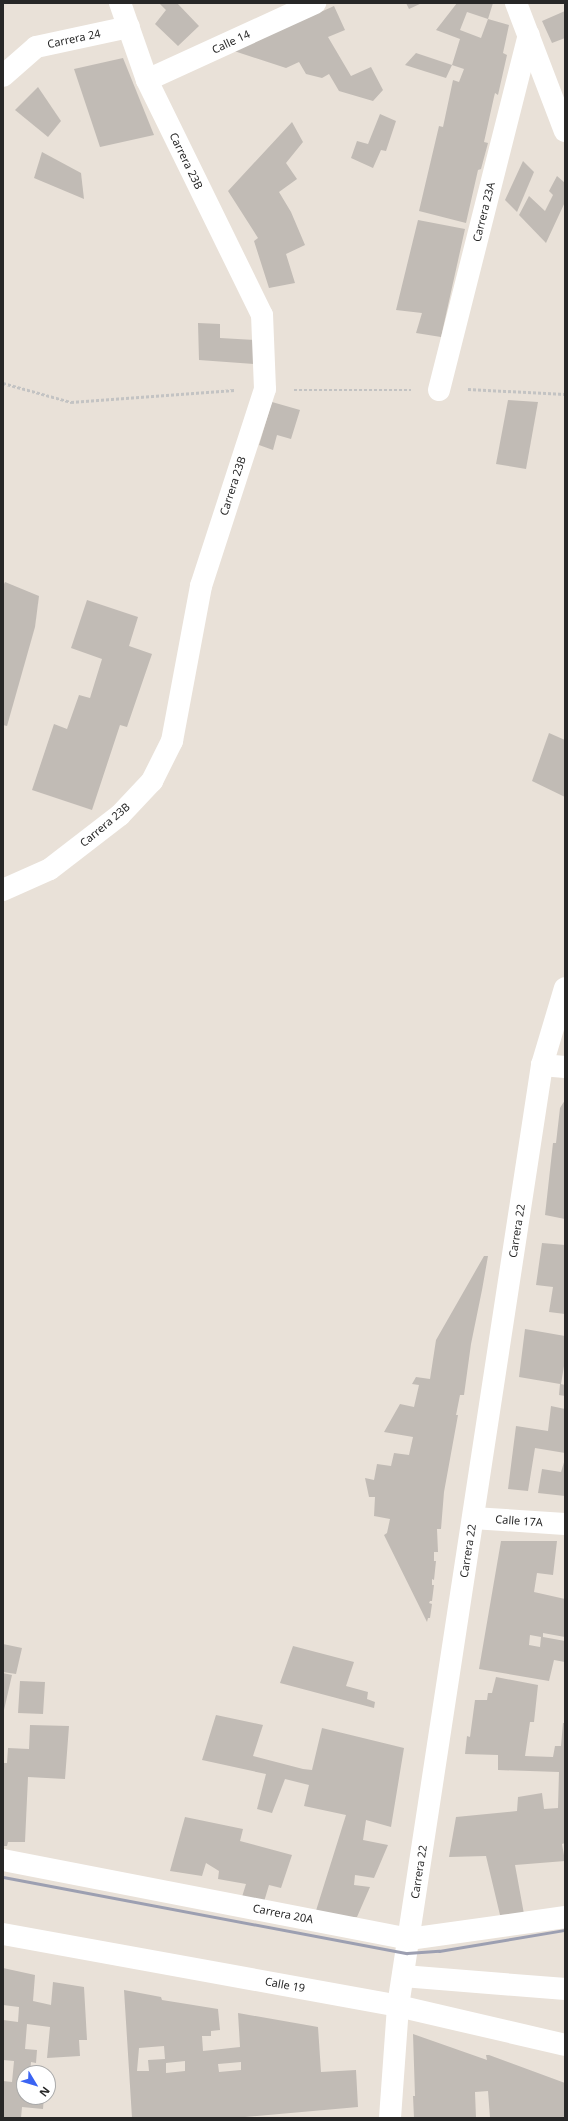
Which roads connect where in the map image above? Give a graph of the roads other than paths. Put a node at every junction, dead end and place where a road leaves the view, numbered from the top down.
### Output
1 (120, 3) edge
2 (315, 3) edge
3 (516, 3) edge
4 (129, 27) junction
5 (529, 35) junction
6 (3, 76) edge
7 (147, 80) junction
8 (565, 131) edge
9 (439, 390) dead end
10 (3, 890) edge
11 (565, 988) edge
12 (542, 1065) junction
13 (565, 1067) edge
14 (473, 1518) junction
15 (565, 1524) edge
16 (3, 1860) edge
17 (565, 1916) edge
18 (3, 1934) edge
19 (409, 1939) junction
20 (404, 1976) junction
21 (565, 1989) edge
22 (398, 2006) junction
23 (565, 2044) edge
24 (390, 2118) edge

1 - 4 street
2 - 7 street, Calle 14
3 - 5 street
4 - 6 street, Carrera 24
4 - 7 street, Carrera 23B
5 - 8 street
5 - 9 street, Carrera 23A
7 - 10 street, Carrera 23B
11 - 12 street, Carrera 22
12 - 13 street
12 - 14 street, Carrera 22
14 - 15 street, Calle 17A
14 - 19 street, Carrera 22
16 - 19 street, Carrera 20A
17 - 19 street, Carrera 20A
18 - 22 street, Calle 19
19 - 20 street, Carrera 22
20 - 21 street
20 - 22 street, Carrera 22
22 - 23 street, Calle 19
22 - 24 street, Carrera 22

